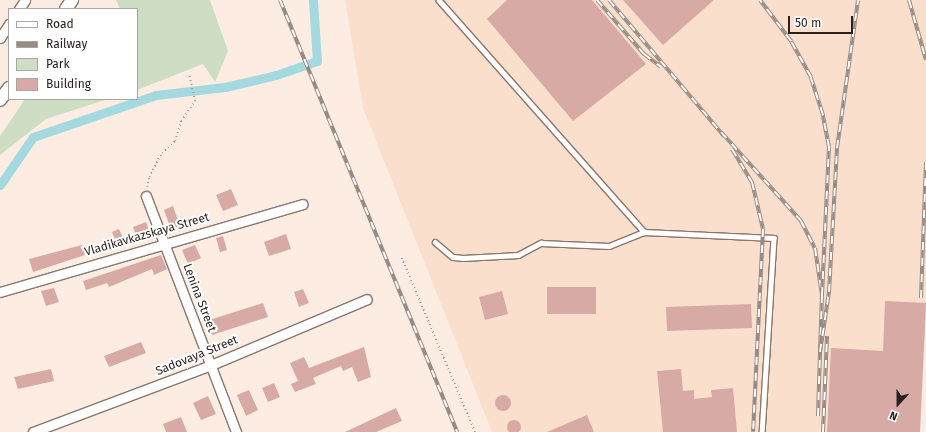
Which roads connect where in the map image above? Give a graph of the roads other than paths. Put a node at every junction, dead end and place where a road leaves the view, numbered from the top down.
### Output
1 (439, 0) edge
2 (8, 26) edge
3 (0, 38) edge
4 (8, 89) edge
5 (0, 100) edge
6 (146, 196) road end
7 (302, 204) dead end
8 (644, 232) junction
9 (165, 242) junction
10 (435, 242) dead end
11 (0, 292) edge
12 (367, 299) dead end
13 (211, 365) junction
14 (33, 432) edge
15 (236, 432) edge
16 (762, 432) edge

1 - 8 lane
2 - 3 street
4 - 5 main road
6 - 9 street, Lenina Street
7 - 9 street, Vladikavkazskaya Street
8 - 10 lane
8 - 16 lane
9 - 11 street, Vladikavkazskaya Street
9 - 13 street, Lenina Street
12 - 13 street, Sadovaya Street
13 - 14 street, Sadovaya Street
13 - 15 street, Lenina Street

